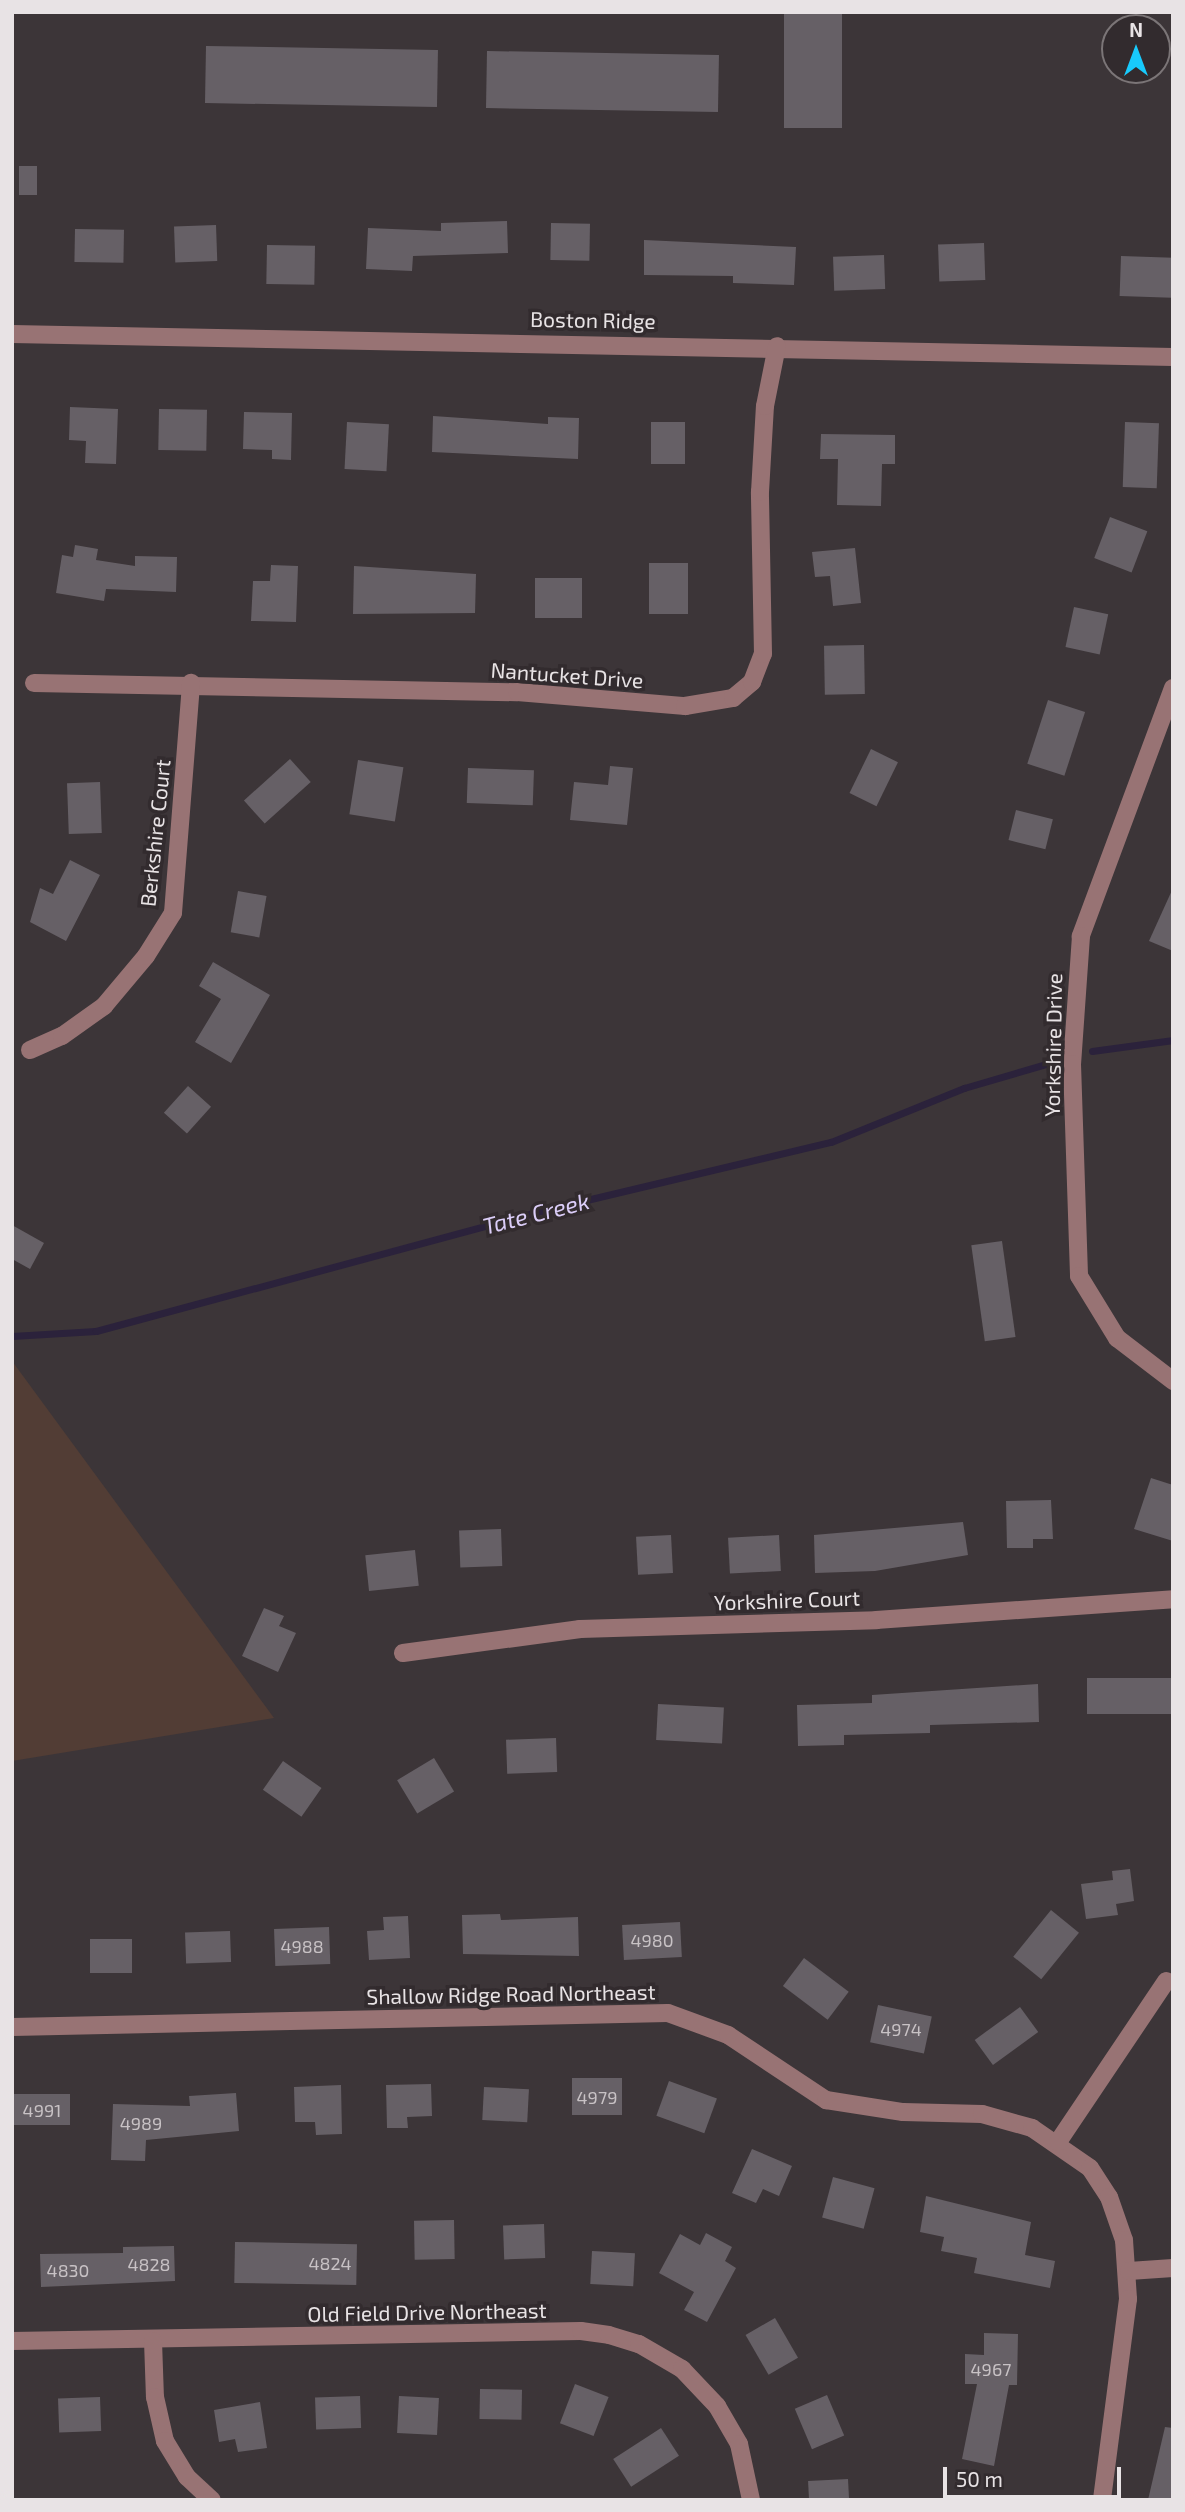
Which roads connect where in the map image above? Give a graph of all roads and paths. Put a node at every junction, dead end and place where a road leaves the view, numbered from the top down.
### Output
1 (12, 334) edge
2 (777, 346) junction
3 (1173, 357) edge
4 (34, 682) dead end
5 (191, 683) junction
6 (1173, 688) edge
7 (30, 1050) dead end
8 (1173, 1381) edge
9 (1173, 1600) edge
10 (403, 1653) dead end
11 (1166, 1981) dead end
12 (12, 2027) edge
13 (1058, 2142) junction
14 (1173, 2268) edge
15 (1129, 2271) junction
16 (12, 2341) edge
17 (153, 2341) junction
18 (212, 2500) edge
19 (751, 2500) edge
20 (1101, 2500) edge

1 - 2 street, Boston Ridge
2 - 3 street, Boston Ridge
2 - 5 street, Nantucket Drive
4 - 5 street, Nantucket Drive
5 - 7 street, Berkshire Court
6 - 8 street, Yorkshire Drive
9 - 10 street, Yorkshire Court
11 - 13 street
12 - 13 street, Shallow Ridge Road Northeast
13 - 15 street, Shallow Ridge Road Northeast
14 - 15 street
15 - 20 street, Shallow Ridge Road Northeast
16 - 17 street, Old Field Drive Northeast
17 - 18 street
17 - 19 street, Old Field Drive Northeast

